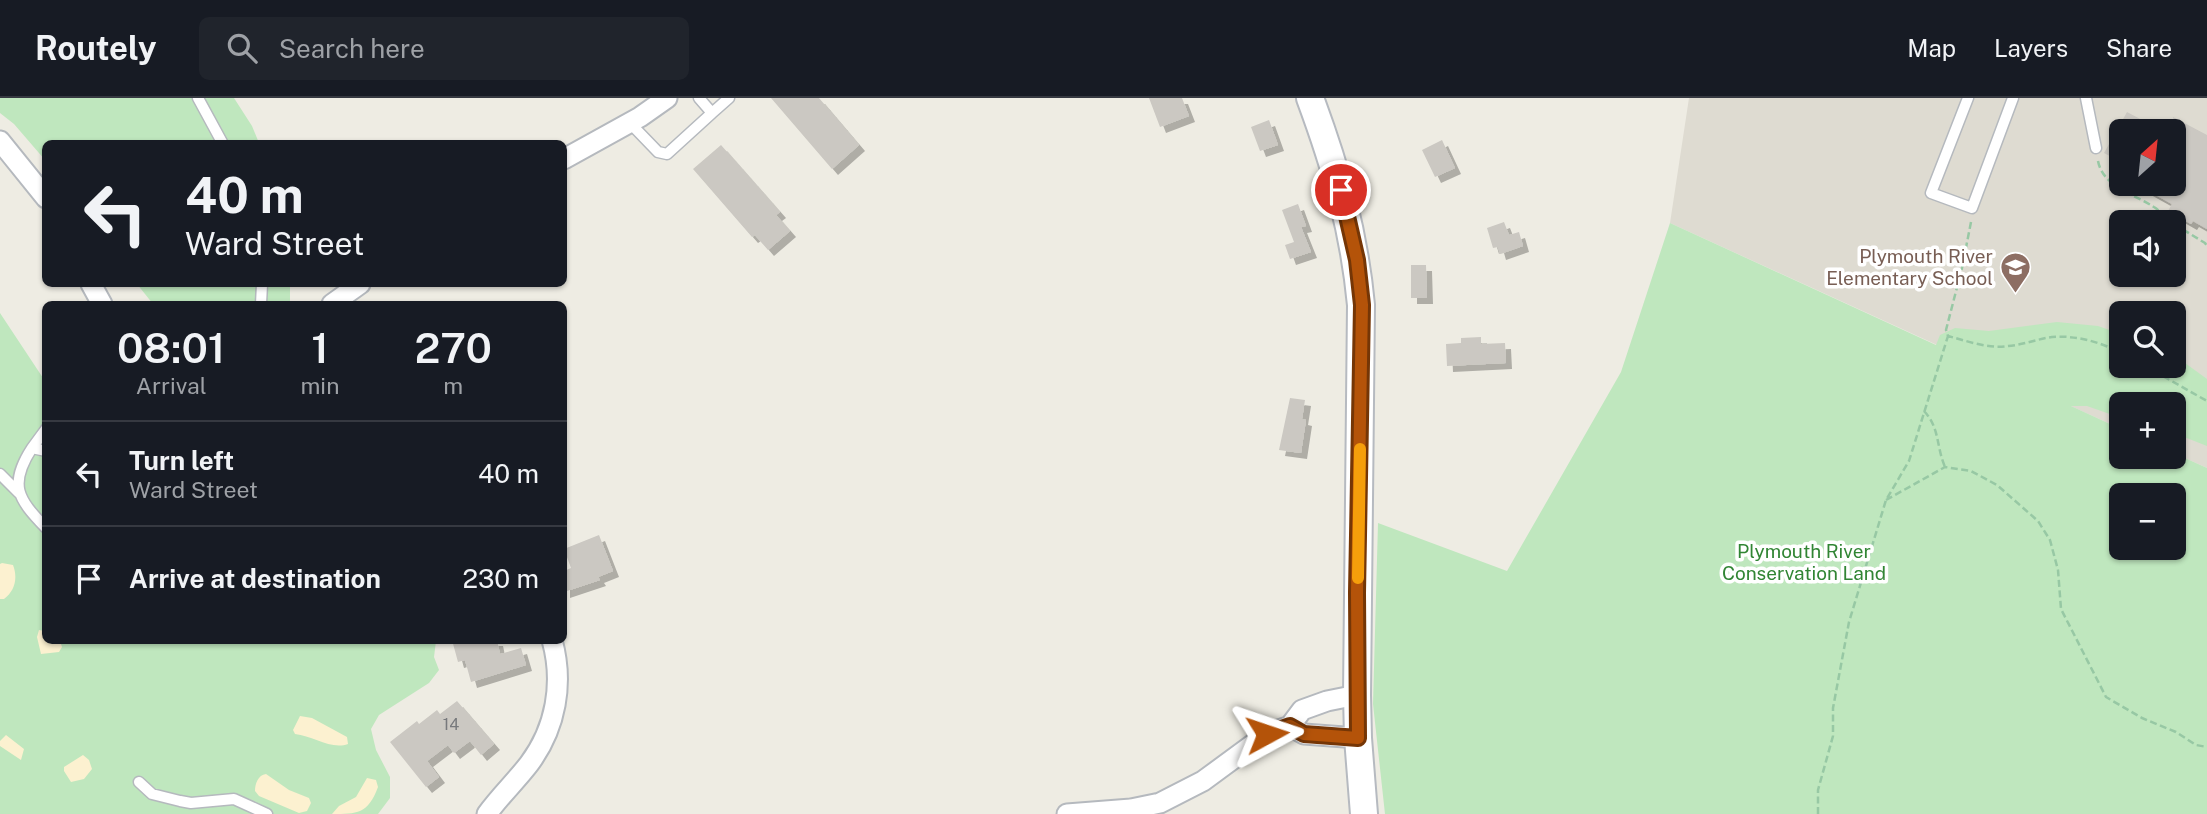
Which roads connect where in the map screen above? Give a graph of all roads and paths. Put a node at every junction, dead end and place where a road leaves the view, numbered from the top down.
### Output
1 (198, 98) edge
2 (667, 98) edge
3 (699, 98) edge
4 (729, 98) edge
5 (1310, 98) edge
6 (1968, 98) edge
7 (2013, 98) edge
8 (2086, 98) edge
9 (712, 113) junction
10 (630, 123) junction
11 (221, 140) edge
12 (0, 141) edge
13 (2096, 148) joint
14 (567, 157) edge
15 (42, 193) edge
16 (1972, 208) junction
17 (2159, 210) edge
18 (2186, 231) edge
19 (2207, 246) edge
20 (356, 287) edge
21 (336, 301) edge
22 (1948, 336) junction
23 (2109, 348) edge
24 (2166, 378) edge
25 (2207, 401) edge
26 (1924, 411) junction
27 (42, 434) edge
28 (32, 448) junction
29 (42, 450) edge
30 (1945, 467) junction
31 (20, 472) junction
32 (3, 474) edge
33 (18, 489) junction
34 (1886, 500) junction
35 (42, 524) edge
36 (553, 644) edge
37 (1357, 695) junction
38 (1290, 726) junction
39 (1358, 738) junction
40 (2207, 747) edge
41 (139, 782) dead end
42 (267, 814) edge
43 (487, 814) edge
44 (1068, 814) edge
45 (1364, 814) edge
46 (1818, 814) edge

1 - 11 lane
2 - 10 street
3 - 9 lane
4 - 9 lane
5 - 37 street
6 - 16 lane
7 - 16 lane
8 - 13 lane
9 - 10 lane
10 - 14 street
12 - 15 street
13 - 17 path
16 - 22 path
18 - 19 path
20 - 21 street
22 - 23 path
22 - 26 path
24 - 25 path
26 - 30 path
26 - 34 path
27 - 28 lane
28 - 29 lane
28 - 31 lane
30 - 34 path
30 - 40 path
31 - 32 lane
31 - 33 lane
32 - 33 lane
33 - 35 lane
34 - 46 path
36 - 43 street
37 - 38 street
37 - 39 street
38 - 39 street
38 - 44 street
39 - 45 street
41 - 42 lane

